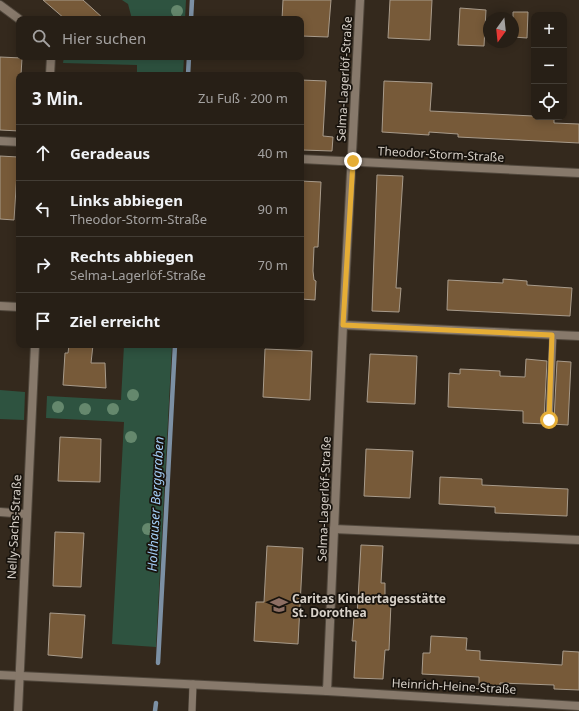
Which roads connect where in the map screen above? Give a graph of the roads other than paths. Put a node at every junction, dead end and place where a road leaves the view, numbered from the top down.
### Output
1 (360, 0) edge
2 (0, 5) edge
3 (16, 17) edge
4 (51, 60) edge
5 (50, 72) edge
6 (0, 141) edge
7 (16, 142) edge
8 (304, 159) edge
9 (353, 161) junction
10 (579, 173) edge
11 (0, 306) edge
12 (16, 307) edge
13 (343, 325) junction
14 (552, 335) junction
15 (579, 336) edge
16 (35, 348) edge
17 (549, 420) dead end
18 (0, 512) edge
19 (26, 514) junction
20 (334, 529) junction
21 (579, 540) edge
22 (0, 675) edge
23 (20, 676) junction
24 (193, 684) junction
25 (327, 691) junction
26 (579, 706) edge
27 (18, 711) edge
28 (192, 711) edge

1 - 9 street, Selma-Lagerlöf-Straße
2 - 3 street
4 - 5 street
6 - 7 street
8 - 9 street, Theodor-Storm-Straße
9 - 10 street, Theodor-Storm-Straße
9 - 13 street, Selma-Lagerlöf-Straße
11 - 12 street
13 - 14 street
13 - 20 street, Selma-Lagerlöf-Straße
14 - 15 street
14 - 17 lane
16 - 19 street, Nelly-Sachs-Straße
18 - 19 street
19 - 23 street, Nelly-Sachs-Straße
20 - 21 street
20 - 25 street, Selma-Lagerlöf-Straße
22 - 23 street
23 - 24 street
23 - 27 street, Nelly-Sachs-Straße
24 - 25 street
24 - 28 lane
25 - 26 street, Heinrich-Heine-Straße

